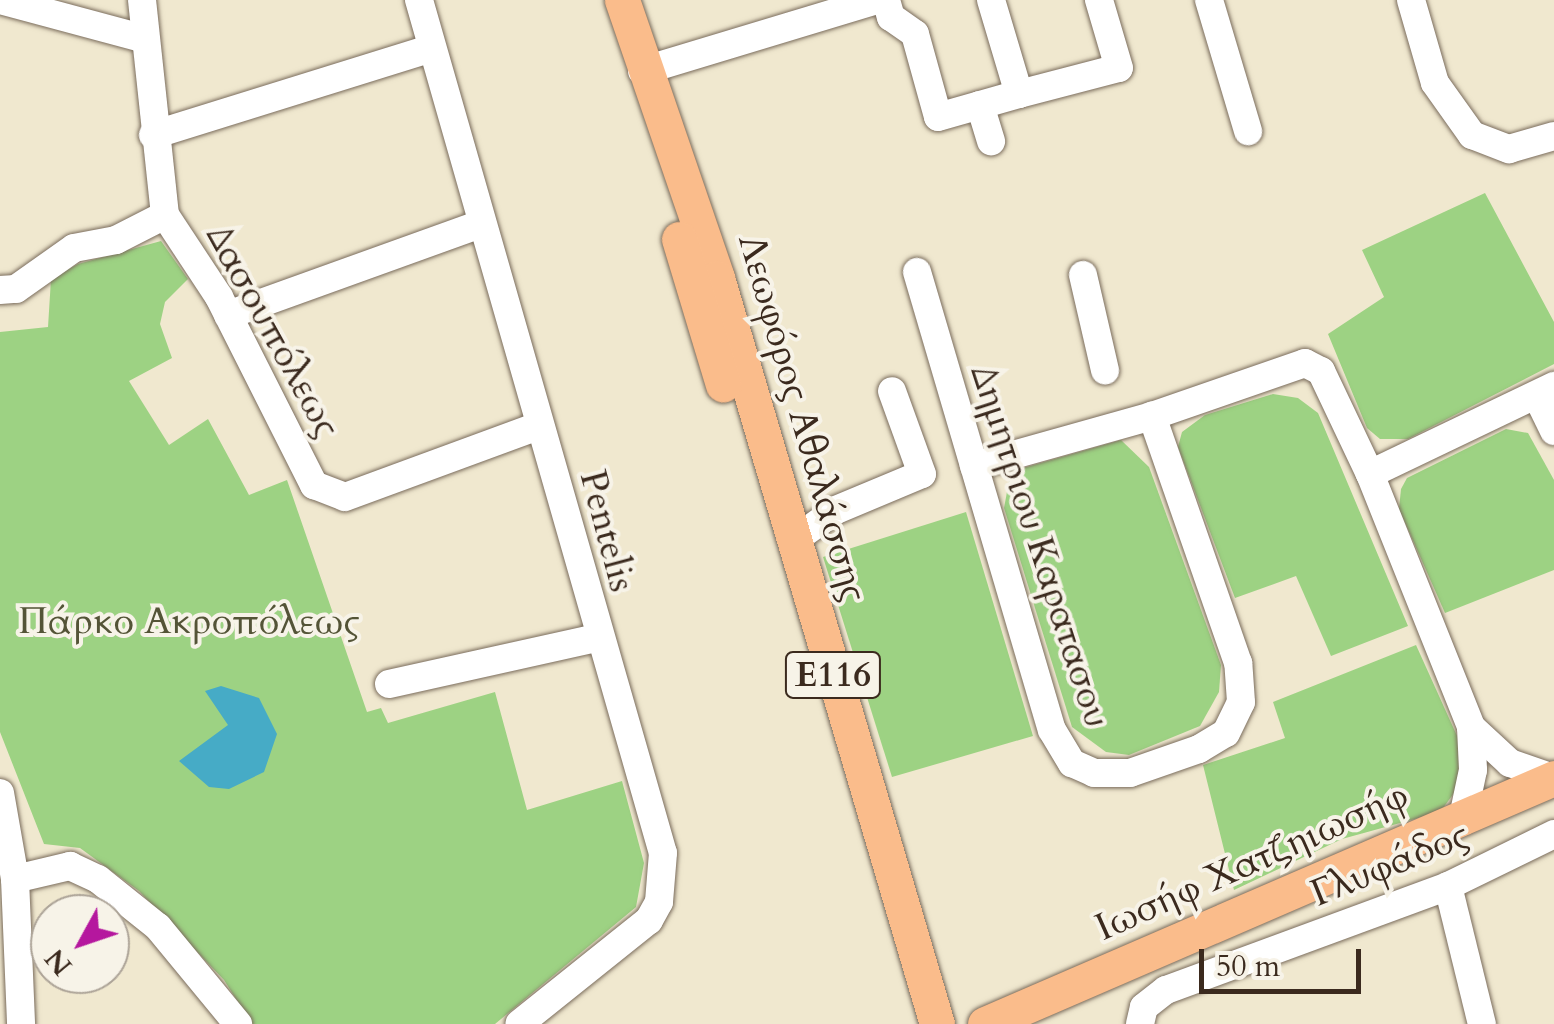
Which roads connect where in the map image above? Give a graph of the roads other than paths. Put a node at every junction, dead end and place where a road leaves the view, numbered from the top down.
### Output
1 (0, 0) edge
2 (142, 0) edge
3 (622, 0) edge
4 (878, 0) edge
5 (886, 0) edge
6 (991, 0) edge
7 (1098, 0) edge
8 (1209, 0) edge
9 (1411, 0) edge
10 (424, 1) edge
11 (844, 4) edge
12 (142, 38) junction
13 (432, 48) junction
14 (642, 70) junction
15 (1018, 94) junction
16 (980, 105) junction
17 (1248, 131) dead end
18 (154, 135) junction
19 (1554, 136) edge
20 (991, 141) dead end
21 (165, 215) junction
22 (481, 224) junction
23 (917, 272) dead end
24 (1084, 275) dead end
25 (8, 290) edge
26 (228, 315) junction
27 (1105, 370) dead end
28 (892, 391) dead end
29 (1545, 391) edge
30 (1152, 416) junction
31 (538, 426) junction
32 (1554, 431) edge
33 (974, 466) junction
34 (1370, 474) junction
35 (793, 540) junction
36 (597, 638) junction
37 (389, 684) dead end
38 (1471, 727) junction
39 (1554, 778) edge
40 (0, 793) edge
41 (1463, 816) junction
42 (1554, 834) edge
43 (15, 879) junction
44 (1448, 886) junction
45 (1142, 1016) edge
46 (22, 1024) edge
47 (238, 1024) edge
48 (519, 1024) edge
49 (912, 1024) edge
50 (937, 1024) edge
51 (984, 1024) edge
52 (1482, 1024) edge

1 - 12 street
2 - 12 street, Δασουπόλεως
3 - 14 main road, Λεωφόρος Αθαλάσσης / E116
4 - 11 street
5 - 16 street
6 - 15 street
7 - 15 street
8 - 17 street
9 - 19 street
10 - 13 street, Pentelis
11 - 14 street
12 - 18 street, Δασουπόλεως
13 - 18 street
13 - 22 street, Pentelis
14 - 35 main road, Λεωφόρος Αθαλάσσης / E116
14 - 49 main road, Λεωφόρος Αθαλάσσης / E116
15 - 16 street
16 - 20 street
18 - 21 street, Δασουπόλεως
21 - 25 street, Δασουπόλεως
21 - 26 street, Δασουπόλεως
22 - 26 street
22 - 31 street, Pentelis
23 - 33 street, Δημητριου Καρατασου
24 - 27 street
26 - 31 street, Δασουπόλεως
28 - 35 street
29 - 32 street
29 - 34 street
30 - 33 street
30 - 33 street, Δημητριου Καρατασου
30 - 34 street
31 - 36 street, Pentelis
34 - 38 street
35 - 50 main road, Λεωφόρος Αθαλάσσης / E116
36 - 37 street
36 - 48 street, Pentelis
38 - 39 street
38 - 41 street
39 - 41 main road, Ιωσήφ Χατζηιωσήφ
40 - 43 street
41 - 51 main road, Ιωσήφ Χατζηιωσήφ
42 - 44 street, Γλυφάδος
43 - 46 street
43 - 47 street
44 - 45 street, Γλυφάδος
44 - 52 street

